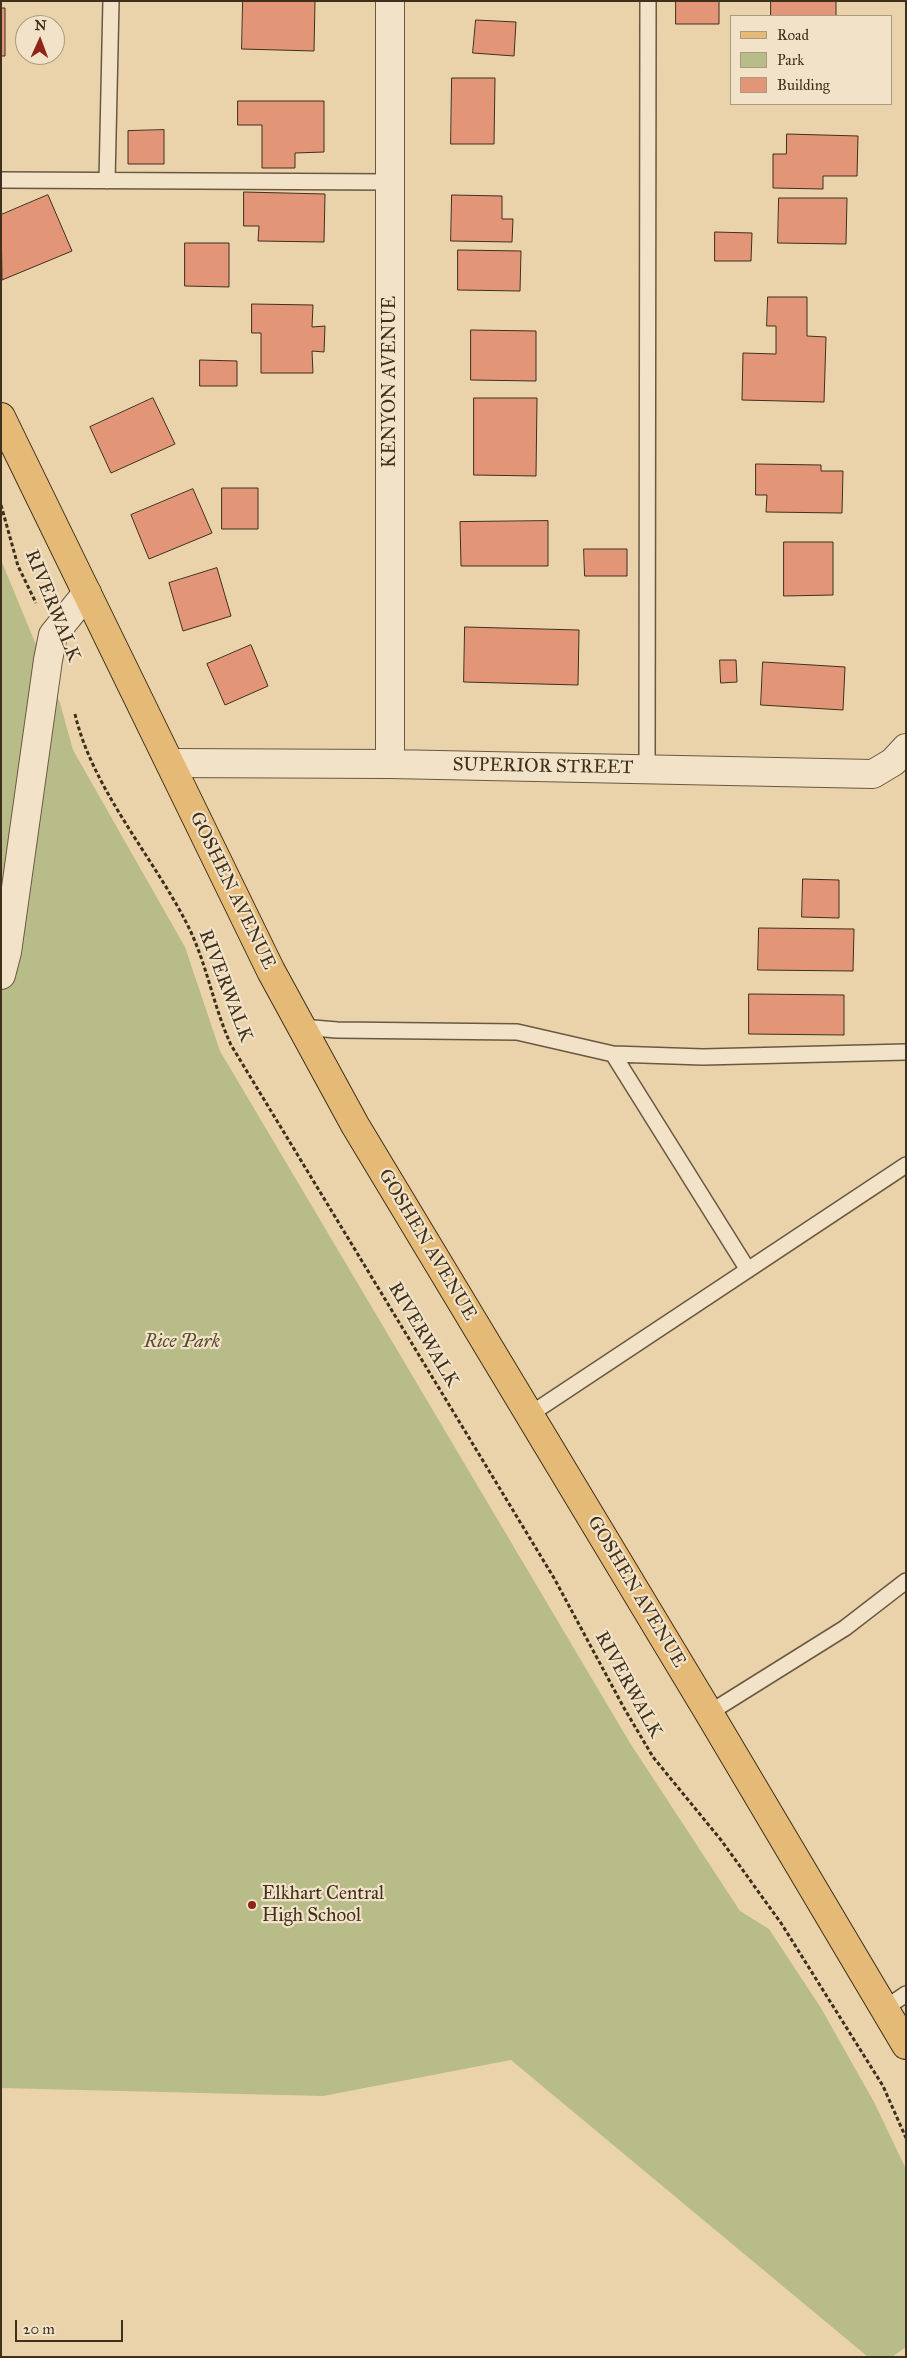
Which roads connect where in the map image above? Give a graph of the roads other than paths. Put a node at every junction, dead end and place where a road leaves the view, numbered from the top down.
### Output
1 (111, 1) edge
2 (390, 1) edge
3 (648, 1) edge
4 (1, 180) edge
5 (107, 181) junction
6 (390, 182) junction
7 (1, 417) edge
8 (87, 593) junction
9 (906, 748) edge
10 (170, 763) junction
11 (390, 764) junction
12 (647, 770) junction
13 (1, 975) edge
14 (301, 1027) junction
15 (906, 1052) edge
16 (613, 1054) junction
17 (906, 1165) edge
18 (748, 1270) junction
19 (529, 1415) junction
20 (906, 1581) edge
21 (709, 1712) junction
22 (895, 2002) edge
23 (906, 2045) edge

1 - 5 lane
2 - 6 street, KENYON AVENUE
3 - 12 lane
4 - 5 lane
5 - 6 lane
6 - 11 street, KENYON AVENUE
7 - 8 main road, GOSHEN AVENUE
8 - 10 main road, GOSHEN AVENUE
8 - 13 street
9 - 12 street, SUPERIOR STREET
10 - 11 street, SUPERIOR STREET
10 - 14 main road, GOSHEN AVENUE
11 - 12 street, SUPERIOR STREET
14 - 16 lane
14 - 19 main road, GOSHEN AVENUE
15 - 16 lane
16 - 18 lane
17 - 18 lane
18 - 19 lane
19 - 21 main road, GOSHEN AVENUE
20 - 21 lane
21 - 22 main road, GOSHEN AVENUE
22 - 23 main road, GOSHEN AVENUE

